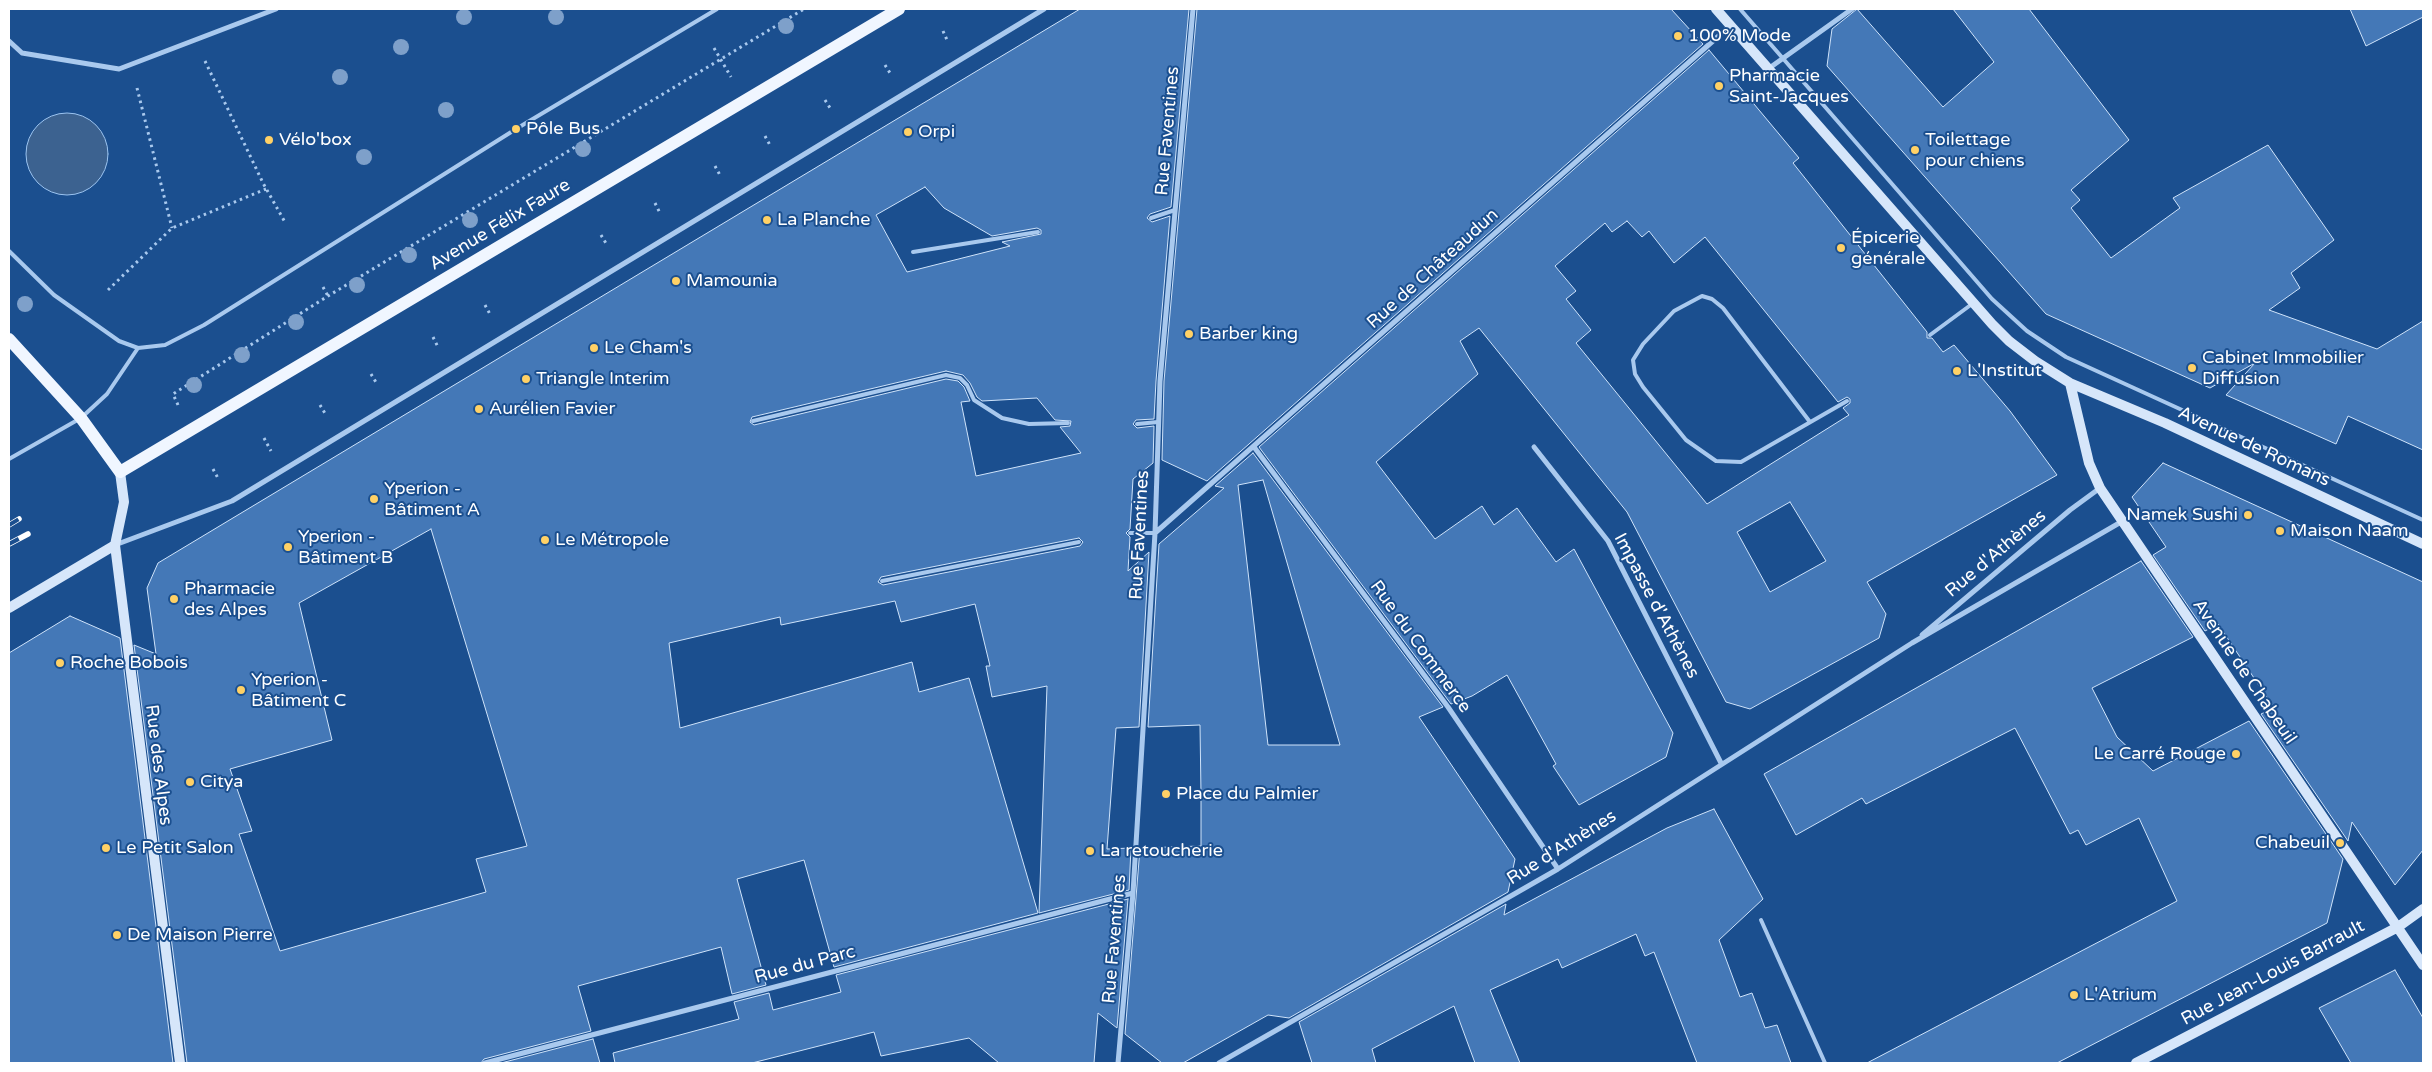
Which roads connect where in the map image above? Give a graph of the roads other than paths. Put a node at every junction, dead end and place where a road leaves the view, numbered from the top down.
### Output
1 (274, 9) edge
2 (717, 9) edge
3 (899, 9) edge
4 (1044, 9) edge
5 (1193, 9) edge
6 (1716, 9) edge
7 (1740, 9) edge
8 (1852, 9) edge
9 (1730, 26) junction
10 (9, 41) edge
11 (1784, 59) junction
12 (1768, 70) junction
13 (1175, 210) junction
14 (1151, 218) dead end
15 (1038, 232) dead end
16 (9, 252) edge
17 (912, 252) dead end
18 (1974, 303) junction
19 (1930, 336) dead end
20 (9, 338) edge
21 (138, 348) junction
22 (2070, 383) junction
23 (1847, 401) dead end
24 (81, 418) junction
25 (754, 421) dead end
26 (1158, 422) junction
27 (1810, 422) junction
28 (1068, 423) dead end
29 (1137, 424) dead end
30 (1254, 447) junction
31 (1534, 447) dead end
32 (9, 459) edge
33 (120, 472) junction
34 (2100, 488) junction
35 (2423, 520) edge
36 (2121, 522) junction
37 (1130, 533) dead end
38 (1155, 533) junction
39 (1079, 542) dead end
40 (2423, 544) edge
41 (115, 546) junction
42 (882, 581) dead end
43 (9, 608) edge
44 (1912, 643) junction
45 (1721, 763) junction
46 (1558, 869) junction
47 (1133, 893) junction
48 (2423, 909) edge
49 (1761, 920) dead end
50 (2398, 926) junction
51 (2423, 965) edge
52 (180, 1063) edge
53 (485, 1063) edge
54 (1118, 1063) edge
55 (1219, 1063) edge
56 (1825, 1063) edge
57 (2136, 1063) edge

1 - 10 street
2 - 21 lane
3 - 33 main road, Avenue Félix Faure
4 - 41 street
5 - 13 street, Rue Faventines
6 - 9 street, Avenue de Romans
7 - 11 lane
8 - 11 street
9 - 12 street, Avenue de Romans
9 - 30 street, Rue de Châteaudun
11 - 12 street
11 - 35 lane
12 - 18 street, Avenue de Romans
13 - 14 lane
13 - 26 street, Rue Faventines
15 - 17 lane
16 - 21 lane
18 - 19 lane
18 - 22 street, Avenue de Romans
20 - 24 main road
21 - 24 lane
22 - 34 street, Avenue de Chabeuil
22 - 40 street, Avenue de Romans
23 - 27 lane
24 - 32 lane
24 - 33 main road
25 - 28 lane
26 - 29 lane
26 - 38 street, Rue Faventines
27 - 27 lane
30 - 38 street, Rue de Châteaudun
30 - 46 street, Rue du Commerce
31 - 45 street, Impasse d'Athènes
33 - 41 street, Rue des Alpes
34 - 36 street, Avenue de Chabeuil
34 - 44 street, Rue d'Athènes
36 - 44 street, Rue d'Athènes
36 - 50 street, Avenue de Chabeuil
37 - 38 lane
38 - 47 street, Rue Faventines
39 - 42 lane
41 - 43 street
41 - 52 street, Rue des Alpes
44 - 45 street, Rue d'Athènes
45 - 46 street, Rue d'Athènes
46 - 55 street, Rue d'Athènes
47 - 53 street, Rue du Parc
47 - 54 street, Rue Faventines
48 - 50 street, Rue Jean-Louis Barrault
49 - 56 lane
50 - 51 street, Avenue de Chabeuil
50 - 57 street, Rue Jean-Louis Barrault

